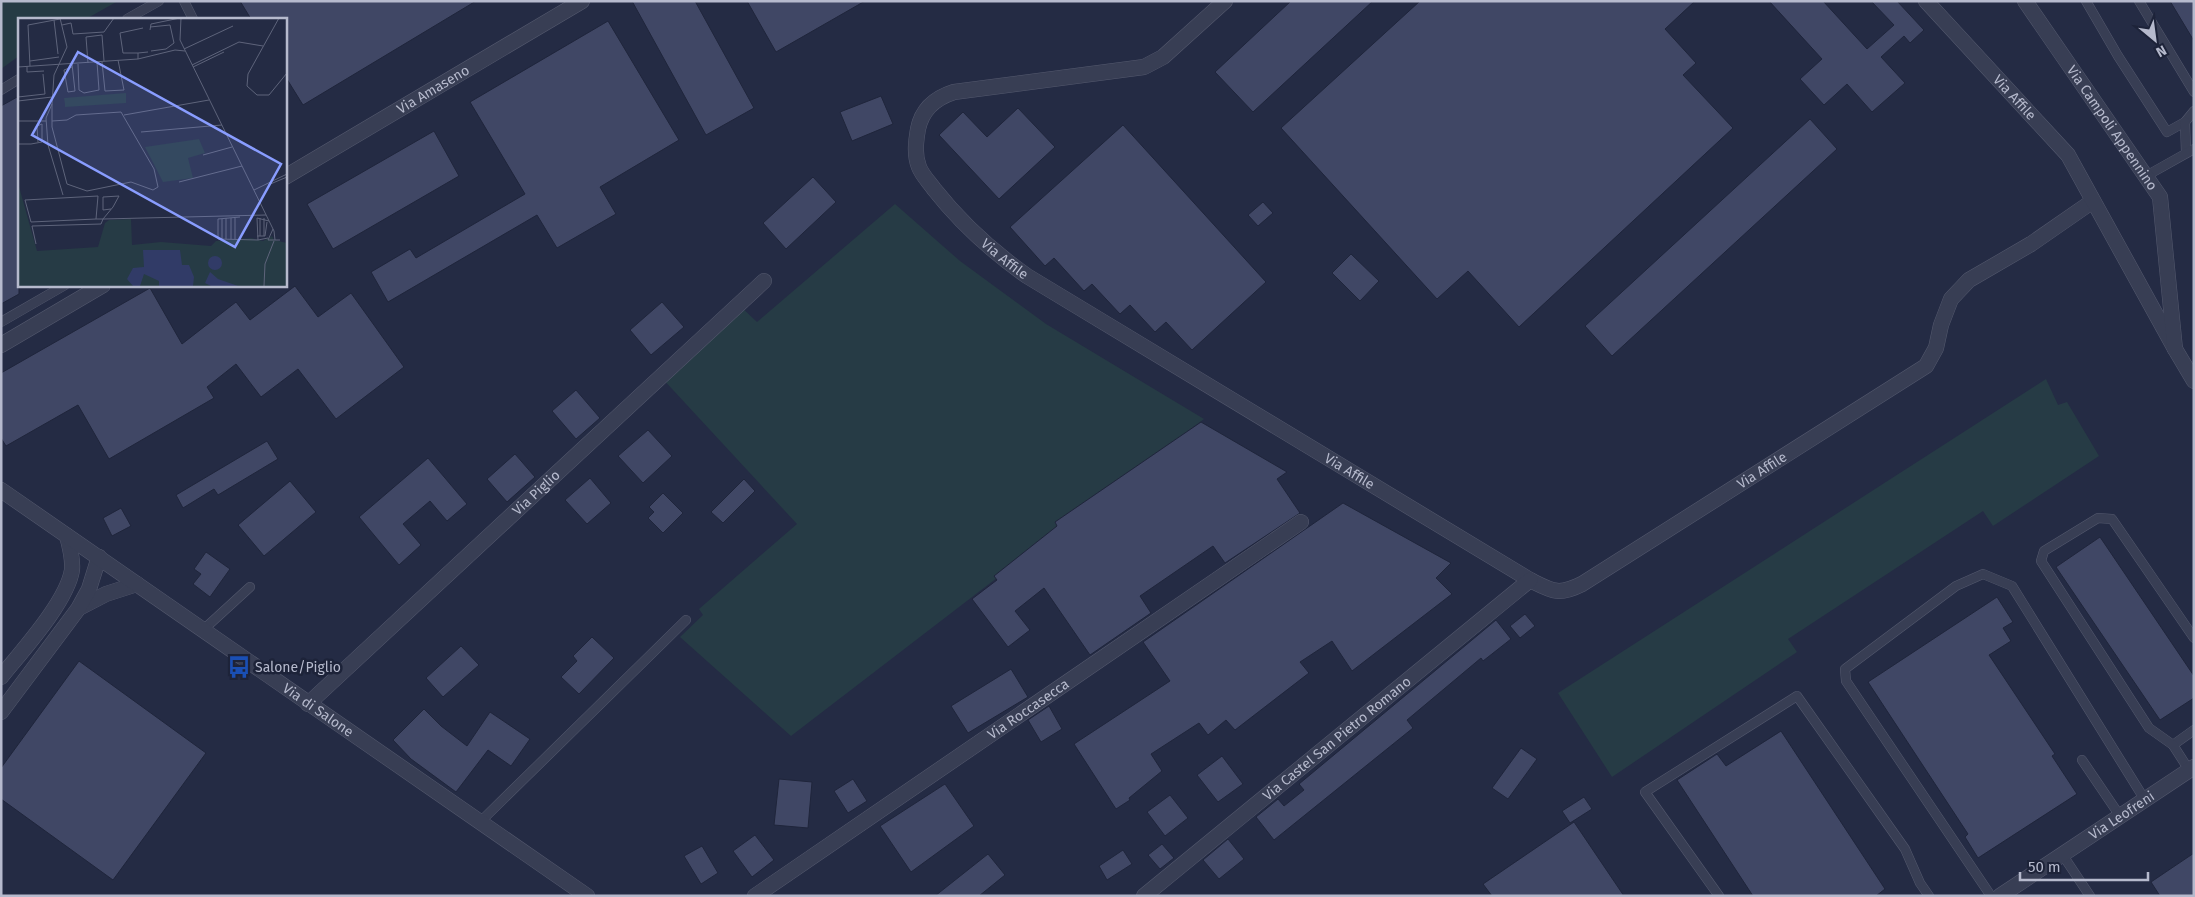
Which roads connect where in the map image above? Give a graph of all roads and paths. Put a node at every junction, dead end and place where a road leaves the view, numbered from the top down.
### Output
1 (159, 1) edge
2 (184, 1) edge
3 (582, 1) edge
4 (1225, 1) edge
5 (1926, 1) edge
6 (2025, 1) edge
7 (2086, 1) edge
8 (2139, 1) edge
9 (144, 10) junction
10 (129, 18) edge
11 (148, 18) edge
12 (192, 18) edge
13 (18, 80) edge
14 (1, 90) edge
15 (2194, 92) edge
16 (2194, 112) edge
17 (2185, 122) junction
18 (2190, 151) edge
19 (286, 176) edge
20 (2146, 176) junction
21 (2093, 201) junction
22 (764, 281) dead end
23 (63, 286) edge
24 (101, 286) edge
25 (1, 322) edge
26 (1, 345) edge
27 (2174, 349) junction
28 (2194, 381) edge
29 (1, 490) edge
30 (1301, 522) dead end
31 (68, 536) junction
32 (99, 557) junction
33 (1530, 580) junction
34 (137, 584) junction
35 (250, 586) dead end
36 (78, 608) junction
37 (686, 620) dead end
38 (203, 630) junction
39 (2194, 638) edge
40 (1, 677) edge
41 (308, 704) junction
42 (1, 712) edge
43 (2194, 730) edge
44 (2173, 745) junction
45 (2082, 760) dead end
46 (2192, 769) edge
47 (2145, 800) junction
48 (2120, 816) junction
49 (480, 822) junction
50 (2062, 854) junction
51 (587, 896) edge
52 (755, 896) edge
53 (1144, 896) edge
54 (1720, 896) edge
55 (1929, 896) edge
56 (1991, 896) edge
57 (2000, 896) edge
58 (2090, 896) edge

1 - 9 lane
2 - 12 lane
3 - 19 street, Via Amaseno
4 - 33 street, Via Affile
5 - 21 street, Via Affile
6 - 20 street, Via Campoli Appennino
7 - 17 lane
8 - 15 lane
9 - 10 lane
9 - 11 lane
13 - 14 lane
16 - 17 lane
17 - 18 lane
18 - 20 lane
20 - 27 street, Via Campoli Appennino
21 - 27 street, Via Affile
21 - 33 street, Via Affile
22 - 41 street, Via Piglio
23 - 25 lane
24 - 26 street
27 - 28 street, Via Campoli Appennino
29 - 31 street, Via di Salone
30 - 52 street, Via Roccasecca
31 - 32 street, Via di Salone
31 - 40 street
32 - 34 street, Via di Salone
32 - 36 street
33 - 53 street, Via Castel San Pietro Romano
34 - 36 street
34 - 38 street, Via di Salone
35 - 38 lane
36 - 42 street
37 - 49 lane
38 - 41 street, Via di Salone
39 - 44 lane
41 - 49 street, Via di Salone
43 - 44 lane
44 - 46 lane
45 - 48 lane
46 - 47 street, Via Leofreni
47 - 48 street, Via Leofreni
47 - 56 lane
48 - 50 street, Via Leofreni
49 - 51 street, Via di Salone
50 - 57 street, Via Leofreni
50 - 58 lane
54 - 55 lane

